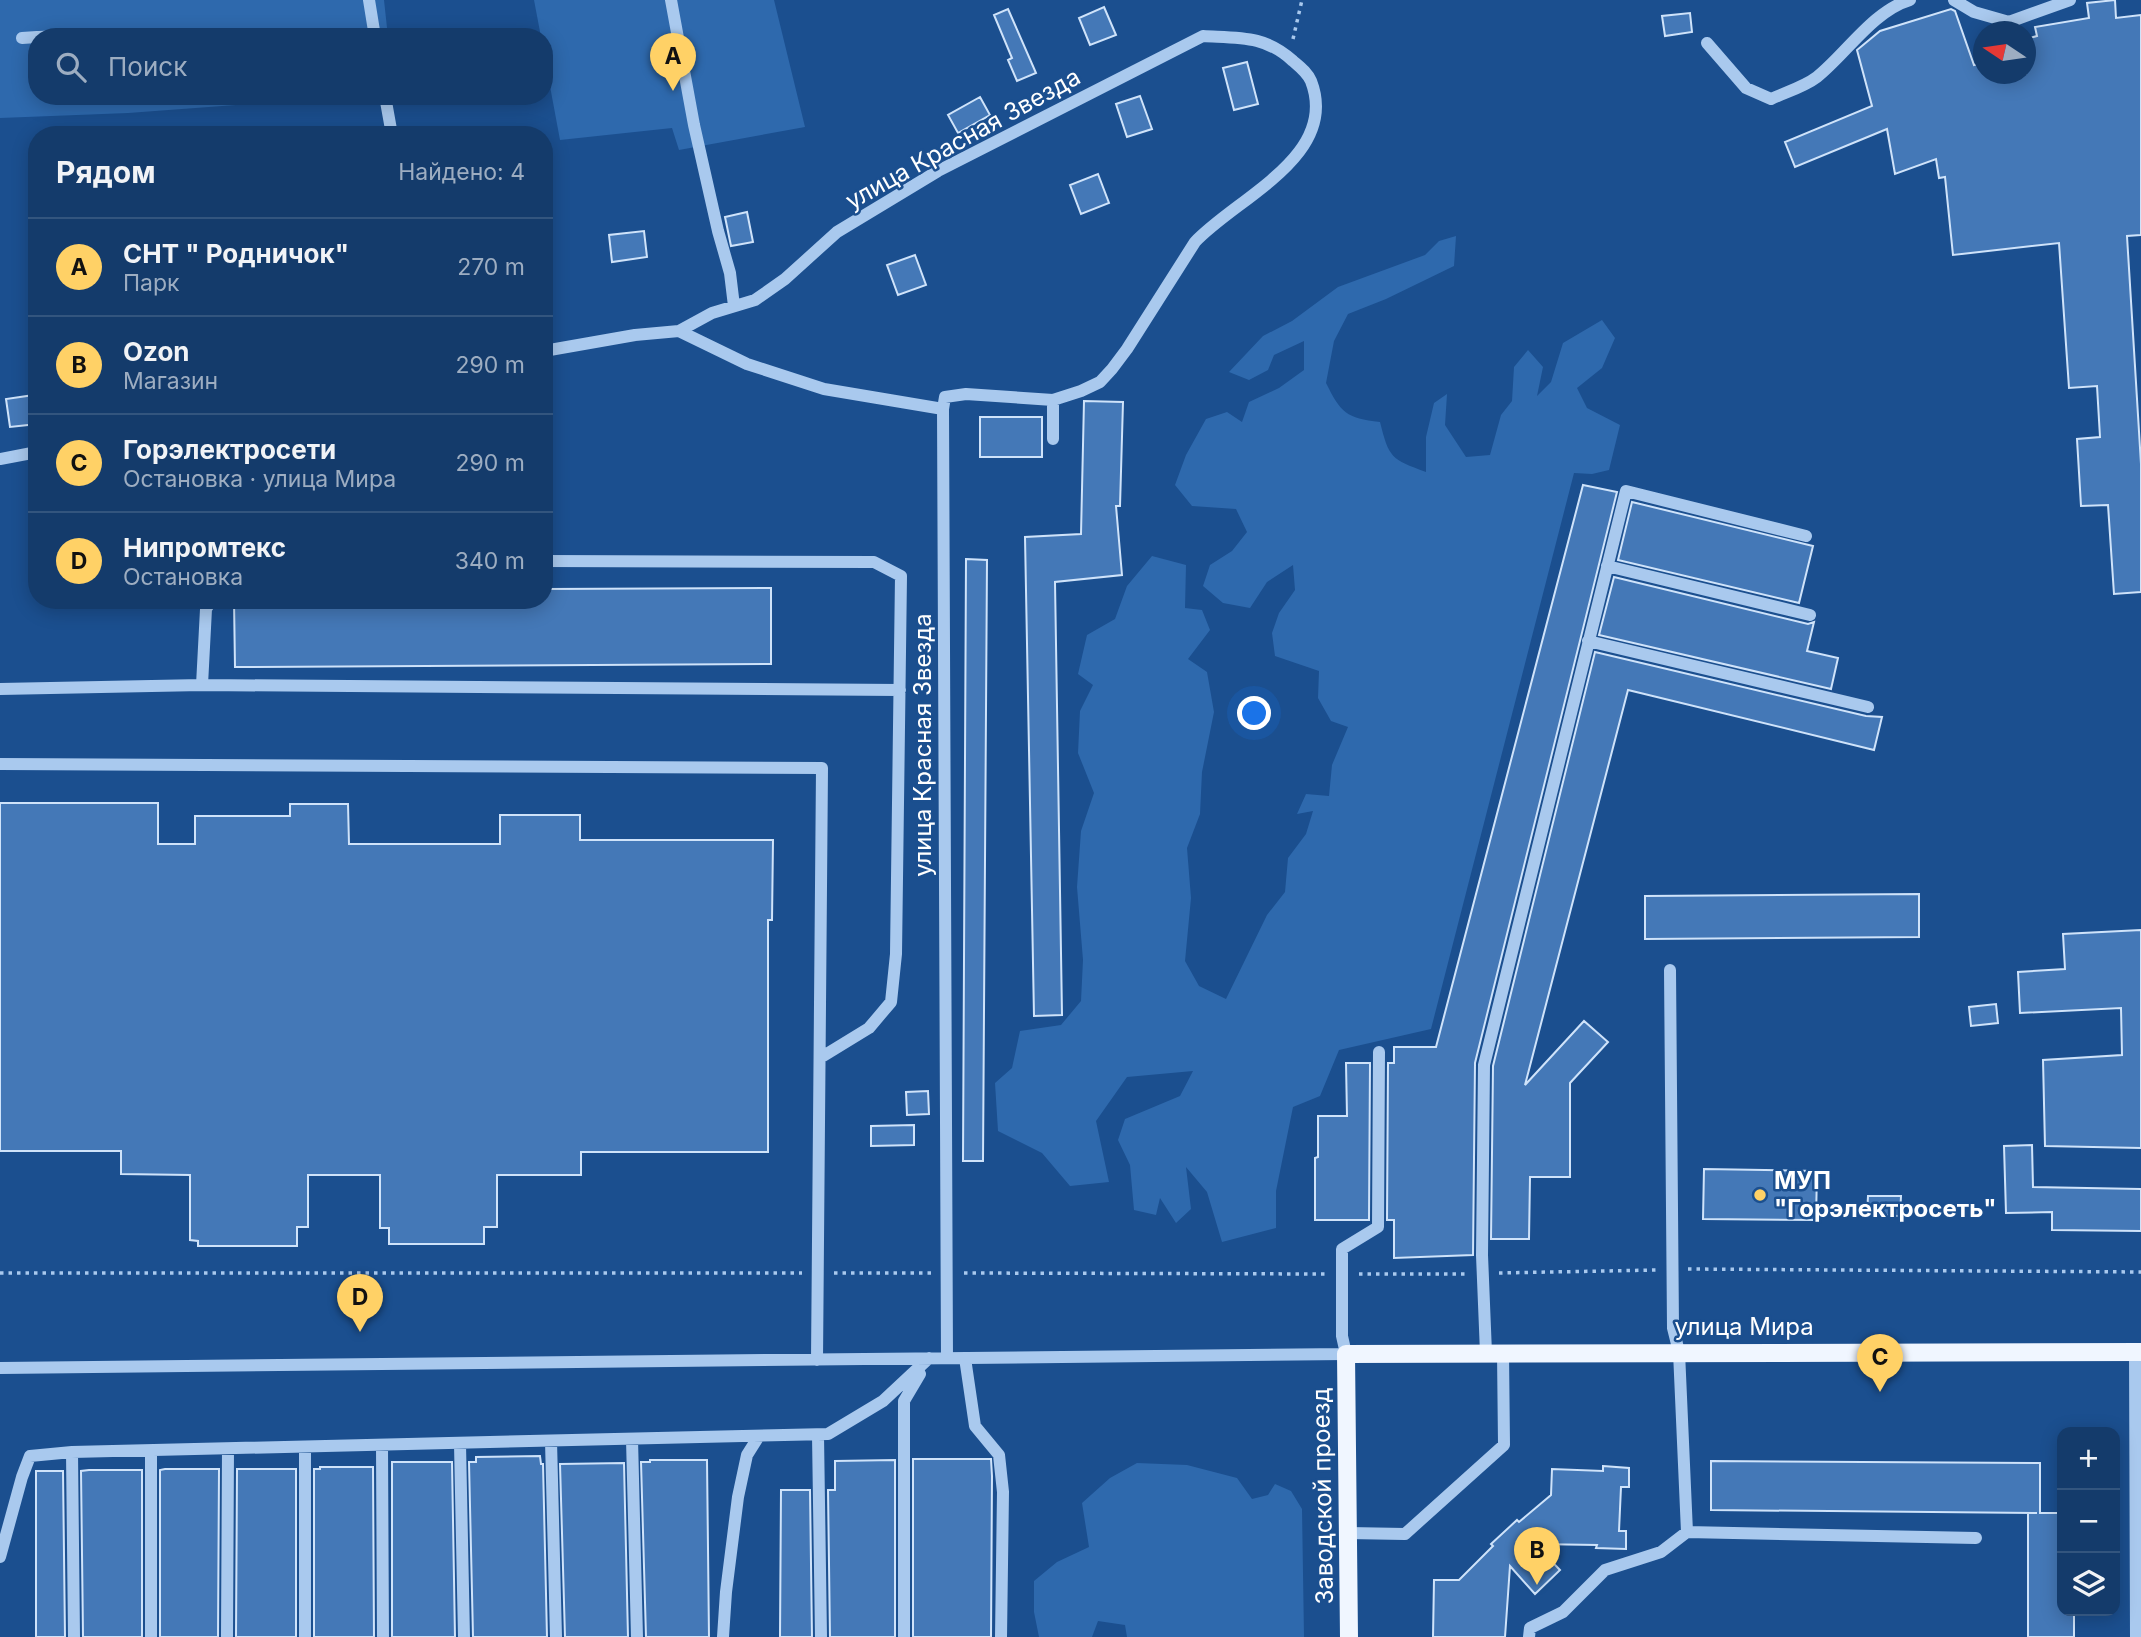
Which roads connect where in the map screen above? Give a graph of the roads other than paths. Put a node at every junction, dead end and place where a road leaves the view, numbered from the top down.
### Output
1 (369, 0) edge
2 (671, 0) edge
3 (1910, 0) edge
4 (1954, 0) edge
5 (2070, 0) edge
6 (374, 28) edge
7 (22, 38) dead end
8 (28, 38) edge
9 (1707, 43) dead end
10 (387, 105) edge
11 (391, 126) edge
12 (734, 306) junction
13 (679, 331) junction
14 (553, 349) edge
15 (1053, 400) junction
16 (943, 410) junction
17 (1053, 439) dead end
18 (28, 454) edge
19 (0, 459) edge
20 (1806, 536) dead end
21 (553, 561) edge
22 (1607, 566) junction
23 (206, 609) edge
24 (1810, 615) dead end
25 (1588, 641) junction
26 (202, 685) junction
27 (0, 689) edge
28 (900, 690) junction
29 (1868, 707) dead end
30 (0, 764) edge
31 (1670, 970) dead end
32 (1379, 1052) dead end
33 (820, 1058) junction
34 (1679, 1352) junction
35 (2138, 1352) edge
36 (1495, 1353) junction
37 (1346, 1354) junction
38 (947, 1358) junction
39 (965, 1358) junction
40 (929, 1359) junction
41 (817, 1360) junction
42 (0, 1368) edge
43 (818, 1435) junction
44 (759, 1436) junction
45 (632, 1439) junction
46 (551, 1441) junction
47 (460, 1444) junction
48 (382, 1446) junction
49 (305, 1447) junction
50 (228, 1449) junction
51 (151, 1451) junction
52 (72, 1452) junction
53 (1687, 1532) junction
54 (1348, 1533) junction
55 (1976, 1538) dead end
56 (0, 1557) edge
57 (2138, 1631) edge
58 (74, 1637) edge
59 (151, 1637) edge
60 (228, 1637) edge
61 (305, 1637) edge
62 (383, 1637) edge
63 (464, 1637) edge
64 (556, 1637) edge
65 (636, 1637) edge
66 (723, 1637) edge
67 (821, 1637) edge
68 (904, 1637) edge
69 (1001, 1637) edge
70 (1349, 1637) edge
71 (1529, 1637) edge

1 - 6 street
2 - 12 street
3 - 9 street
4 - 5 street
7 - 8 street
10 - 11 street
12 - 13 street, улица Красная Звезда
12 - 15 street, улица Красная Звезда
13 - 14 street, улица Красная Звезда
13 - 16 street
15 - 16 street
15 - 17 street
16 - 38 street, улица Красная Звезда
18 - 19 street
20 - 22 street
21 - 28 street
22 - 24 street
22 - 25 street
23 - 26 street
25 - 29 street
25 - 36 street
26 - 27 street
26 - 28 street
28 - 33 street
30 - 33 street
31 - 34 street
32 - 37 street
33 - 41 street
34 - 35 main road, улица Мира
34 - 36 main road, улица Мира
34 - 53 street
35 - 57 street
36 - 37 main road, улица Мира
36 - 54 street
37 - 39 street
37 - 54 main road, Заводской проезд
38 - 39 street
38 - 40 street
39 - 69 street
40 - 41 street
40 - 43 street
40 - 68 street
41 - 42 street
43 - 44 street
43 - 67 street
44 - 45 street
44 - 66 street
45 - 46 street
45 - 65 street
46 - 47 street
46 - 64 street
47 - 48 street
47 - 63 street
48 - 49 street
48 - 62 street
49 - 50 street
49 - 61 street
50 - 51 street
50 - 60 street
51 - 52 street
51 - 59 street
52 - 56 street
52 - 58 street
53 - 55 street
53 - 71 street
54 - 70 main road, Заводской проезд

